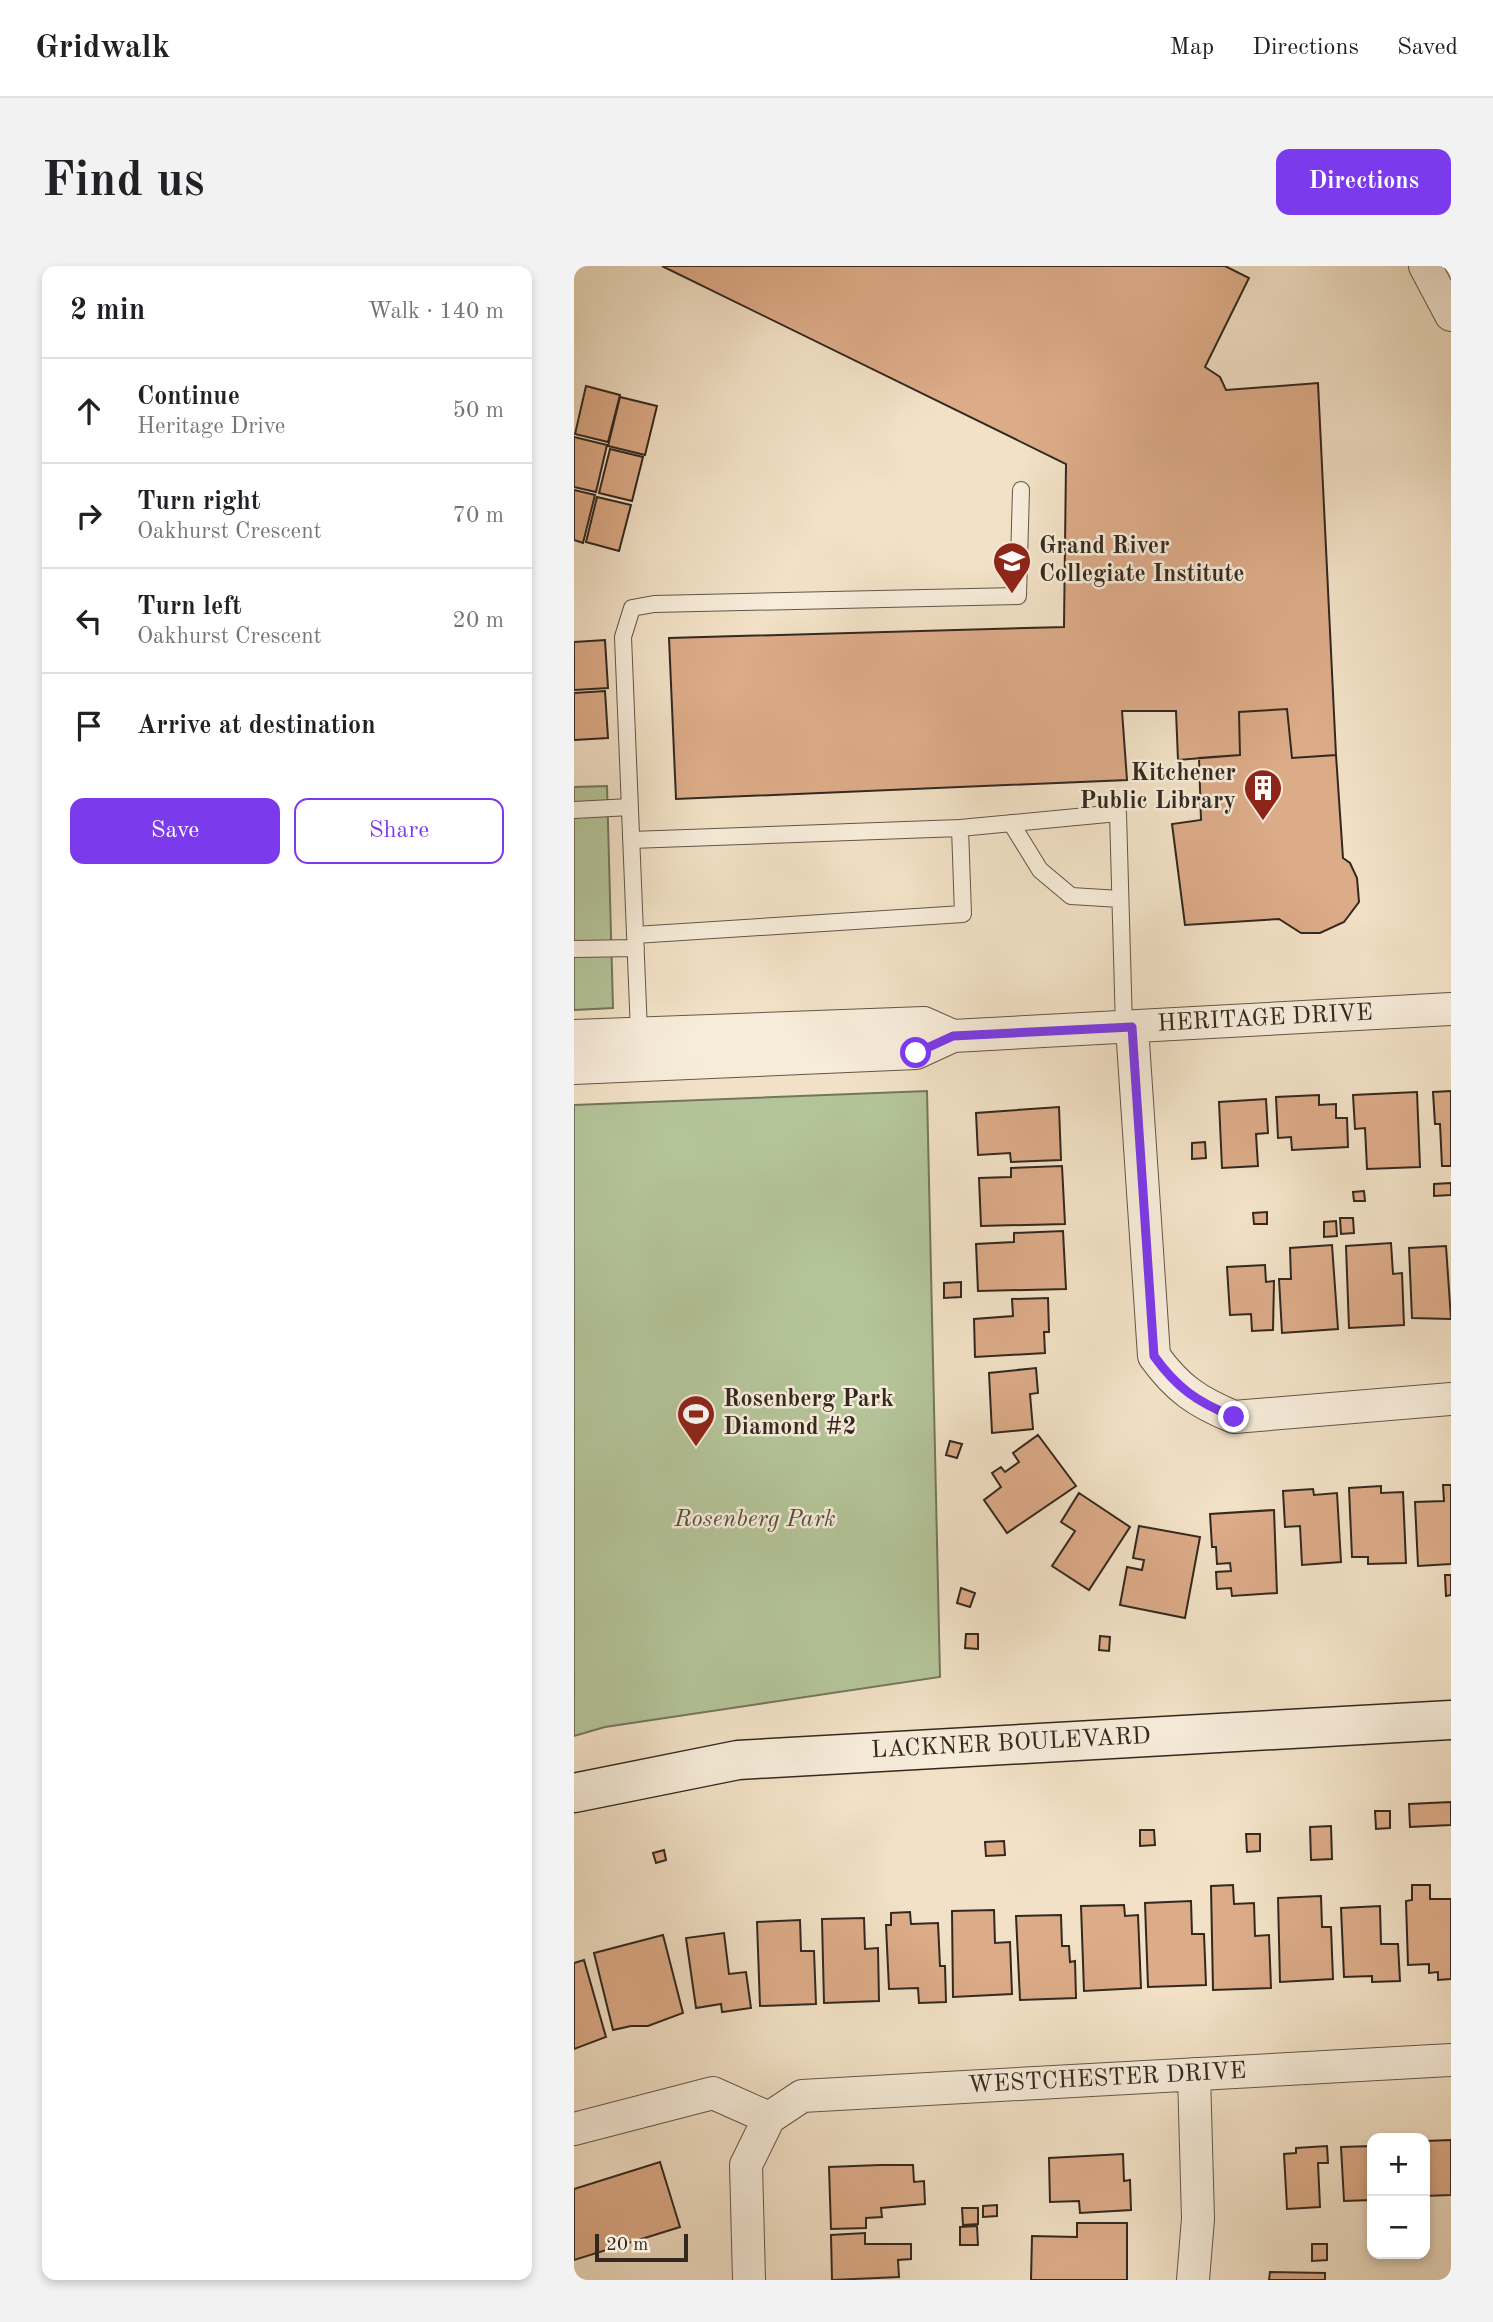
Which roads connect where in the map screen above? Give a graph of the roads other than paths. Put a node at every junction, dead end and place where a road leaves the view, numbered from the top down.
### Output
1 (1425, 266) edge
2 (1451, 315) edge
3 (1021, 490) dead end
4 (630, 807) junction
5 (574, 810) edge
6 (1011, 823) junction
7 (960, 828) junction
8 (631, 839) junction
9 (1120, 899) junction
10 (636, 942) junction
11 (574, 949) edge
12 (1451, 1009) edge
13 (1128, 1027) junction
14 (639, 1032) junction
15 (574, 1036) edge
16 (953, 1036) junction
17 (643, 1065) junction
18 (574, 1068) edge
19 (1451, 1399) edge
20 (1451, 1720) edge
21 (574, 1793) edge
22 (1451, 2060) edge
23 (1194, 2074) junction
24 (769, 2118) junction
25 (574, 2129) edge
26 (749, 2280) edge
27 (1193, 2280) edge

1 - 2 street
3 - 4 lane
4 - 5 lane
4 - 8 lane
6 - 7 lane
6 - 9 lane
6 - 9 lane
7 - 8 lane
7 - 10 lane
8 - 10 lane
9 - 13 lane
10 - 11 lane
10 - 14 lane
12 - 13 street, HERITAGE DRIVE
13 - 16 street, HERITAGE DRIVE
13 - 19 street
14 - 15 street, HERITAGE DRIVE
14 - 16 street, HERITAGE DRIVE
14 - 17 street
16 - 17 street, HERITAGE DRIVE
17 - 18 street, HERITAGE DRIVE
20 - 21 main road, LACKNER BOULEVARD
22 - 23 street, WESTCHESTER DRIVE
23 - 24 street, WESTCHESTER DRIVE
23 - 27 street
24 - 25 street
24 - 26 street

